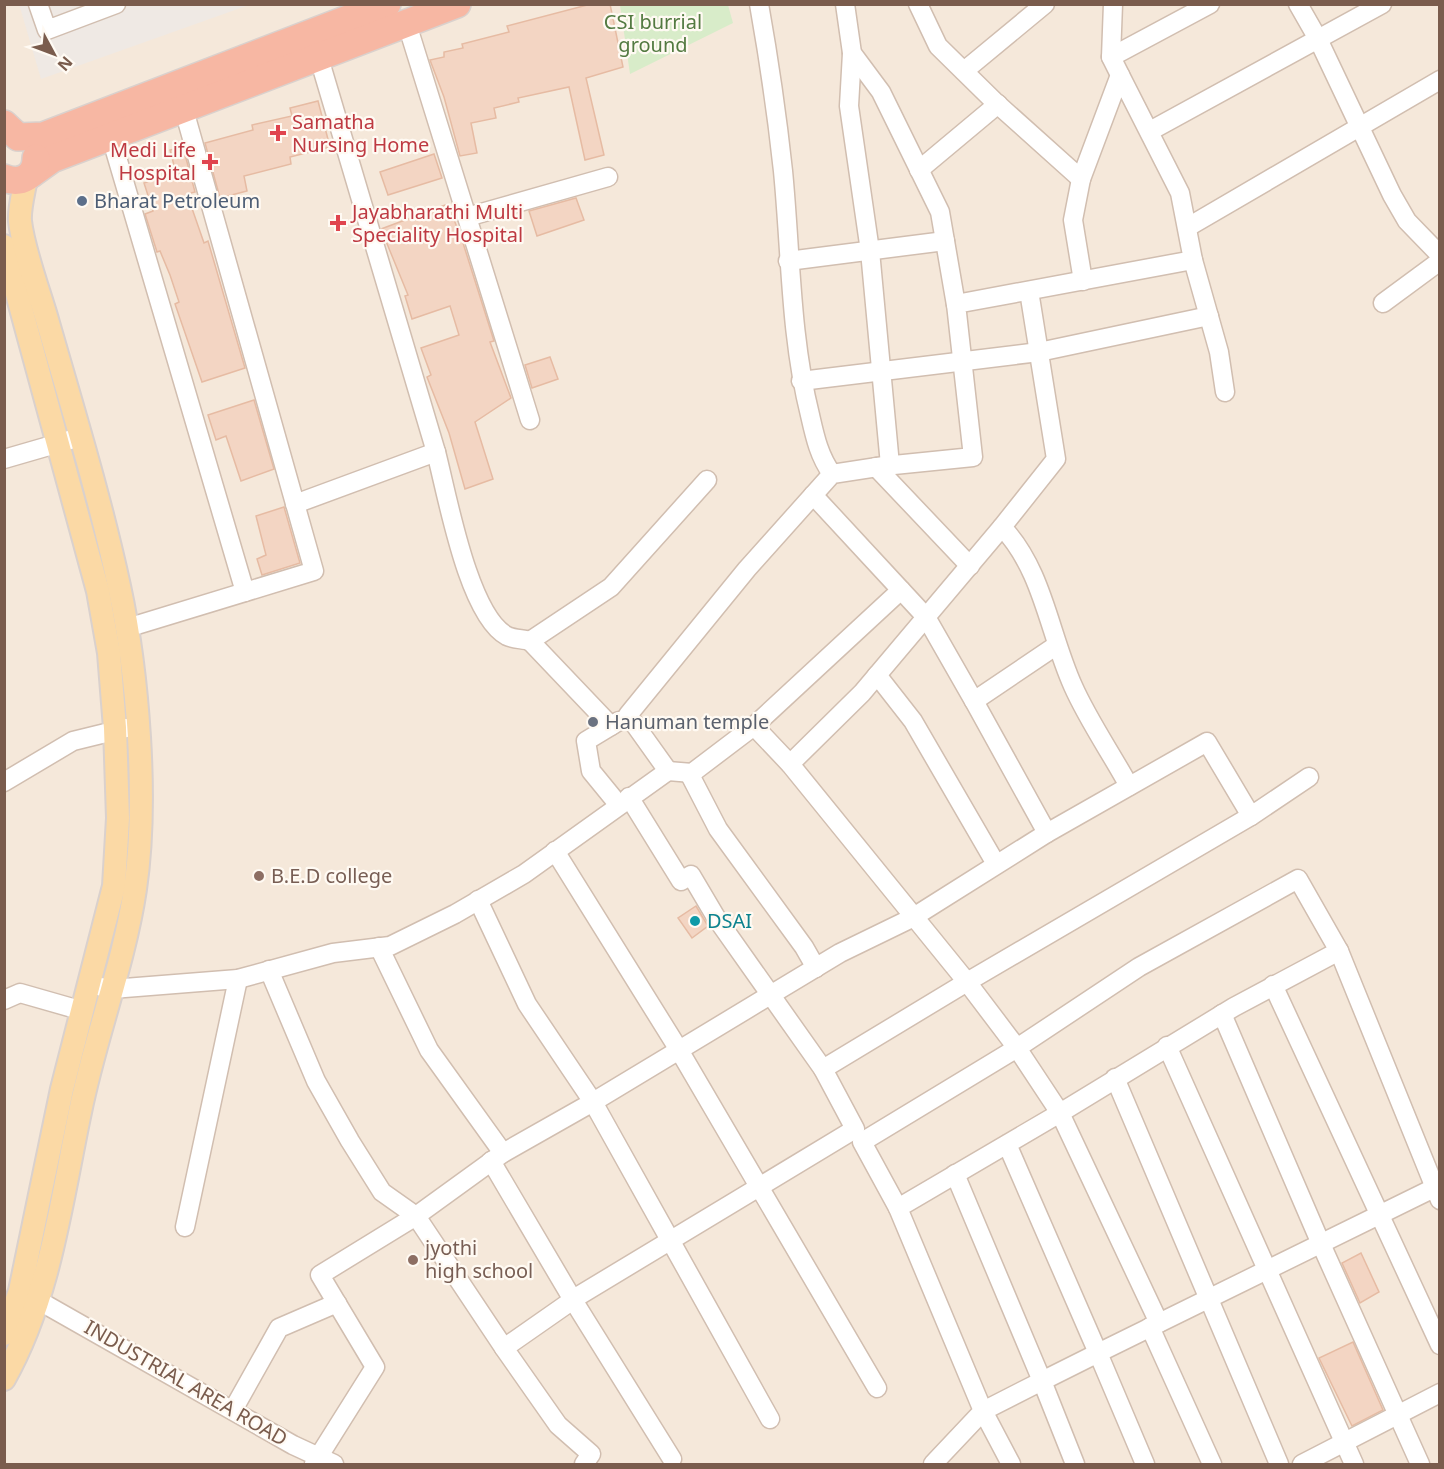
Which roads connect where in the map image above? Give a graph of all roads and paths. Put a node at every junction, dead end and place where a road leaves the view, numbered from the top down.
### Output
1 (38, 4) edge
2 (116, 4) edge
3 (387, 4) edge
4 (457, 4) edge
5 (759, 4) edge
6 (845, 4) edge
7 (918, 4) edge
8 (1045, 4) edge
9 (1113, 4) edge
10 (1210, 4) edge
11 (1298, 4) edge
12 (1382, 4) edge
13 (407, 24) junction
14 (1318, 39) junction
15 (852, 53) junction
16 (1111, 57) junction
17 (320, 58) junction
18 (964, 71) junction
19 (1120, 75) junction
20 (1440, 80) edge
21 (998, 104) junction
22 (184, 110) junction
23 (1360, 126) junction
24 (1150, 131) junction
25 (9, 134) edge
26 (111, 137) junction
27 (920, 170) junction
28 (20, 177) edge
29 (608, 177) dead end
30 (1081, 179) junction
31 (467, 217) junction
32 (1188, 227) junction
33 (945, 241) junction
34 (4, 246) edge
35 (870, 251) junction
36 (1440, 255) edge
37 (1193, 260) junction
38 (788, 261) junction
39 (1440, 261) edge
40 (1083, 281) junction
41 (1029, 291) junction
42 (1383, 303) dead end
43 (956, 305) junction
44 (1209, 316) junction
45 (1039, 352) junction
46 (962, 362) junction
47 (881, 373) junction
48 (801, 381) junction
49 (1226, 392) dead end
50 (530, 420) dead end
51 (70, 440) junction
52 (436, 452) junction
53 (4, 459) edge
54 (883, 466) junction
55 (832, 474) junction
56 (707, 480) dead end
57 (813, 495) junction
58 (295, 504) junction
59 (1002, 527) junction
60 (970, 566) junction
61 (902, 590) junction
62 (245, 592) junction
63 (926, 617) junction
64 (126, 628) junction
65 (530, 641) junction
66 (1057, 645) junction
67 (877, 675) junction
68 (974, 702) junction
69 (628, 715) junction
70 (611, 726) junction
71 (754, 726) junction
72 (126, 728) junction
73 (790, 764) junction
74 (668, 771) junction
75 (689, 773) junction
76 (1309, 777) dead end
77 (4, 782) edge
78 (1129, 786) junction
79 (623, 801) junction
80 (1251, 816) junction
81 (1047, 833) junction
82 (555, 850) junction
83 (996, 864) junction
84 (478, 900) junction
85 (912, 918) junction
86 (379, 947) junction
87 (1339, 951) junction
88 (816, 968) junction
89 (269, 970) junction
90 (238, 979) junction
91 (967, 982) junction
92 (1273, 985) junction
93 (101, 987) junction
94 (771, 995) junction
95 (4, 1000) edge
96 (83, 1011) junction
97 (1222, 1014) junction
98 (1167, 1046) junction
99 (1017, 1048) junction
100 (679, 1050) junction
101 (823, 1069) junction
102 (1115, 1078) junction
103 (593, 1102) junction
104 (1059, 1113) junction
105 (858, 1136) junction
106 (1007, 1144) junction
107 (497, 1157) junction
108 (955, 1174) junction
109 (760, 1187) junction
110 (1437, 1194) edge
111 (898, 1208) junction
112 (1381, 1214) junction
113 (416, 1216) junction
114 (185, 1227) dead end
115 (672, 1242) junction
116 (1320, 1244) junction
117 (1268, 1269) junction
118 (30, 1295) junction
119 (1209, 1299) junction
120 (573, 1300) junction
121 (337, 1303) junction
122 (1155, 1325) junction
123 (4, 1334) edge
124 (1440, 1345) edge
125 (504, 1348) junction
126 (1098, 1353) junction
127 (4, 1379) edge
128 (1042, 1381) junction
129 (877, 1388) dead end
130 (1440, 1393) edge
131 (233, 1410) junction
132 (983, 1411) junction
133 (1397, 1415) junction
134 (770, 1419) dead end
135 (1344, 1443) junction
136 (672, 1459) dead end
137 (322, 1462) edge
138 (584, 1464) edge
139 (933, 1464) edge
140 (1011, 1464) edge
141 (1075, 1464) edge
142 (1145, 1464) edge
143 (1212, 1464) edge
144 (1279, 1464) edge
145 (1302, 1464) edge
146 (1354, 1464) edge
147 (1420, 1464) edge

1 - 2 street
3 - 25 highway
4 - 13 highway
5 - 38 street
6 - 15 street
7 - 18 street
8 - 18 street
9 - 16 street
10 - 16 street
11 - 14 street
12 - 14 street
13 - 17 highway
13 - 31 street
14 - 23 street
14 - 24 street
15 - 27 street
15 - 35 street
16 - 19 street
17 - 22 highway
17 - 52 street
18 - 21 street
19 - 24 street
19 - 30 street
20 - 23 street
21 - 27 street
21 - 30 street
22 - 26 highway
22 - 58 street
23 - 32 street
23 - 36 street
24 - 32 street
25 - 28 highway
26 - 28 highway
26 - 62 street
27 - 33 street
28 - 51 main road
29 - 31 street
30 - 40 street
31 - 50 street
32 - 37 street
33 - 35 street
33 - 43 street
34 - 51 main road
35 - 38 street
35 - 47 street
37 - 40 street
37 - 44 street
38 - 48 street
39 - 42 street
40 - 41 street
41 - 43 street
41 - 45 street
43 - 46 street
44 - 45 street
44 - 49 street
45 - 46 street
45 - 59 street
46 - 47 street
46 - 54 street
47 - 48 street
47 - 54 street
48 - 55 street
51 - 53 street
51 - 64 main road
51 - 72 main road
52 - 58 street
52 - 65 street
54 - 55 street
54 - 60 street
55 - 57 street
56 - 65 street
57 - 61 street
57 - 69 street
58 - 62 street
59 - 60 street
59 - 66 street
60 - 63 street
61 - 63 street
61 - 71 street
62 - 64 street
63 - 67 street
63 - 68 street
64 - 72 main road
65 - 70 street
66 - 68 street
66 - 78 street
67 - 73 street
67 - 83 street
68 - 81 street
69 - 70 street
69 - 74 street
70 - 79 street
71 - 73 street
71 - 75 street
72 - 77 street
72 - 93 main road
73 - 85 street
74 - 75 street
74 - 79 street
75 - 88 street
76 - 80 street
78 - 80 street
78 - 81 street
79 - 82 street
79 - 94 street
80 - 91 street
81 - 83 street
82 - 84 street
82 - 100 street
83 - 85 street
84 - 86 street
84 - 103 street
85 - 88 street
85 - 91 street
86 - 89 street
86 - 107 street
87 - 92 street
87 - 99 street
87 - 110 street
88 - 94 street
89 - 90 street
89 - 113 street
90 - 93 street
90 - 114 street
91 - 99 street
91 - 101 street
92 - 97 street
92 - 112 street
93 - 96 main road
93 - 118 main road
94 - 100 street
94 - 101 street
95 - 96 street
96 - 118 main road
97 - 98 street
97 - 116 street
98 - 102 street
98 - 117 street
99 - 104 street
99 - 105 street
100 - 103 street
100 - 109 street
101 - 105 street
102 - 104 street
102 - 119 street
103 - 107 street
103 - 115 street
104 - 106 street
104 - 122 street
105 - 109 street
105 - 111 street
106 - 108 street
106 - 126 street
107 - 113 street
107 - 120 street
108 - 111 street
108 - 128 street
109 - 115 street
109 - 129 street
110 - 112 street
111 - 132 street
112 - 116 street
112 - 124 street
113 - 121 street
113 - 125 street
115 - 120 street
115 - 134 street
116 - 117 street
116 - 133 street
117 - 119 street
117 - 135 street
118 - 123 main road
118 - 127 main road
118 - 131 street, INDUSTRIAL AREA ROAD
119 - 122 street
119 - 144 street
120 - 125 street
120 - 136 street
121 - 131 street
121 - 137 street
122 - 126 street
122 - 143 street
125 - 138 street
126 - 128 street
126 - 142 street
128 - 132 street
128 - 141 street
130 - 133 street
131 - 137 street, INDUSTRIAL AREA ROAD
132 - 139 street
132 - 140 street
133 - 135 street
133 - 147 street
135 - 145 street
135 - 146 street

